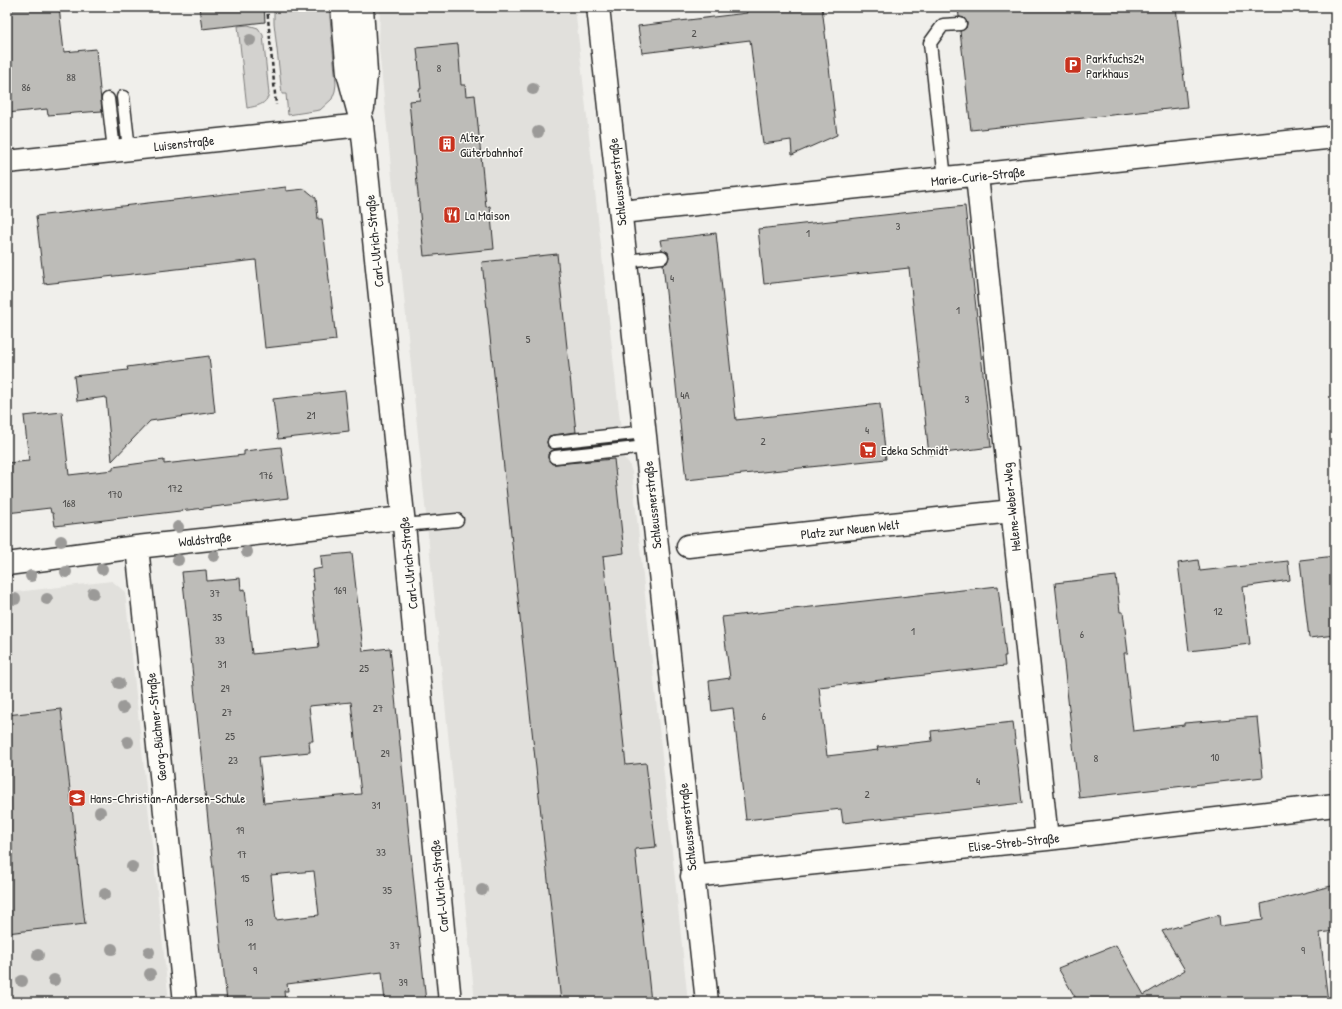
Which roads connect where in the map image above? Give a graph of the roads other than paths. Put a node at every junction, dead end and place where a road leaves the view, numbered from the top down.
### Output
1 (342, 7) edge
2 (362, 7) edge
3 (598, 7) edge
4 (960, 24) dead end
5 (123, 97) dead end
6 (108, 99) dead end
7 (362, 125) junction
8 (1335, 137) edge
9 (121, 150) junction
10 (7, 162) edge
11 (977, 176) junction
12 (945, 179) junction
13 (621, 212) junction
14 (662, 257) dead end
15 (626, 261) junction
16 (645, 440) junction
17 (554, 442) dead end
18 (555, 457) dead end
19 (1012, 511) junction
20 (457, 520) dead end
21 (404, 521) junction
22 (688, 546) dead end
23 (137, 547) junction
24 (7, 564) edge
25 (1335, 805) edge
26 (1047, 839) junction
27 (692, 876) junction
28 (185, 1002) edge
29 (450, 1002) edge
30 (706, 1002) edge

1 - 7 street, Carl-Ulrich-Straße
2 - 7 street, Carl-Ulrich-Straße
3 - 13 street, Schleussnerstraße
4 - 12 lane
5 - 9 lane
6 - 9 lane
7 - 9 street, Luisenstraße
7 - 21 street, Carl-Ulrich-Straße
8 - 11 street, Marie-Curie-Straße
9 - 10 street, Luisenstraße
11 - 12 street, Marie-Curie-Straße
11 - 19 street, Helene-Weber-Weg
12 - 13 street, Marie-Curie-Straße
13 - 15 street, Schleussnerstraße
14 - 15 lane
15 - 16 street, Schleussnerstraße
16 - 17 lane
16 - 18 lane
16 - 27 street, Schleussnerstraße
19 - 22 street, Platz zur Neuen Welt
19 - 26 street, Helene-Weber-Weg
20 - 21 lane
21 - 23 street, Waldstraße
21 - 29 street, Carl-Ulrich-Straße
23 - 24 street, Waldstraße
23 - 28 street, Georg-Büchner-Straße
25 - 26 street, Elise-Streb-Straße
26 - 27 street, Elise-Streb-Straße
27 - 30 street, Schleussnerstraße

